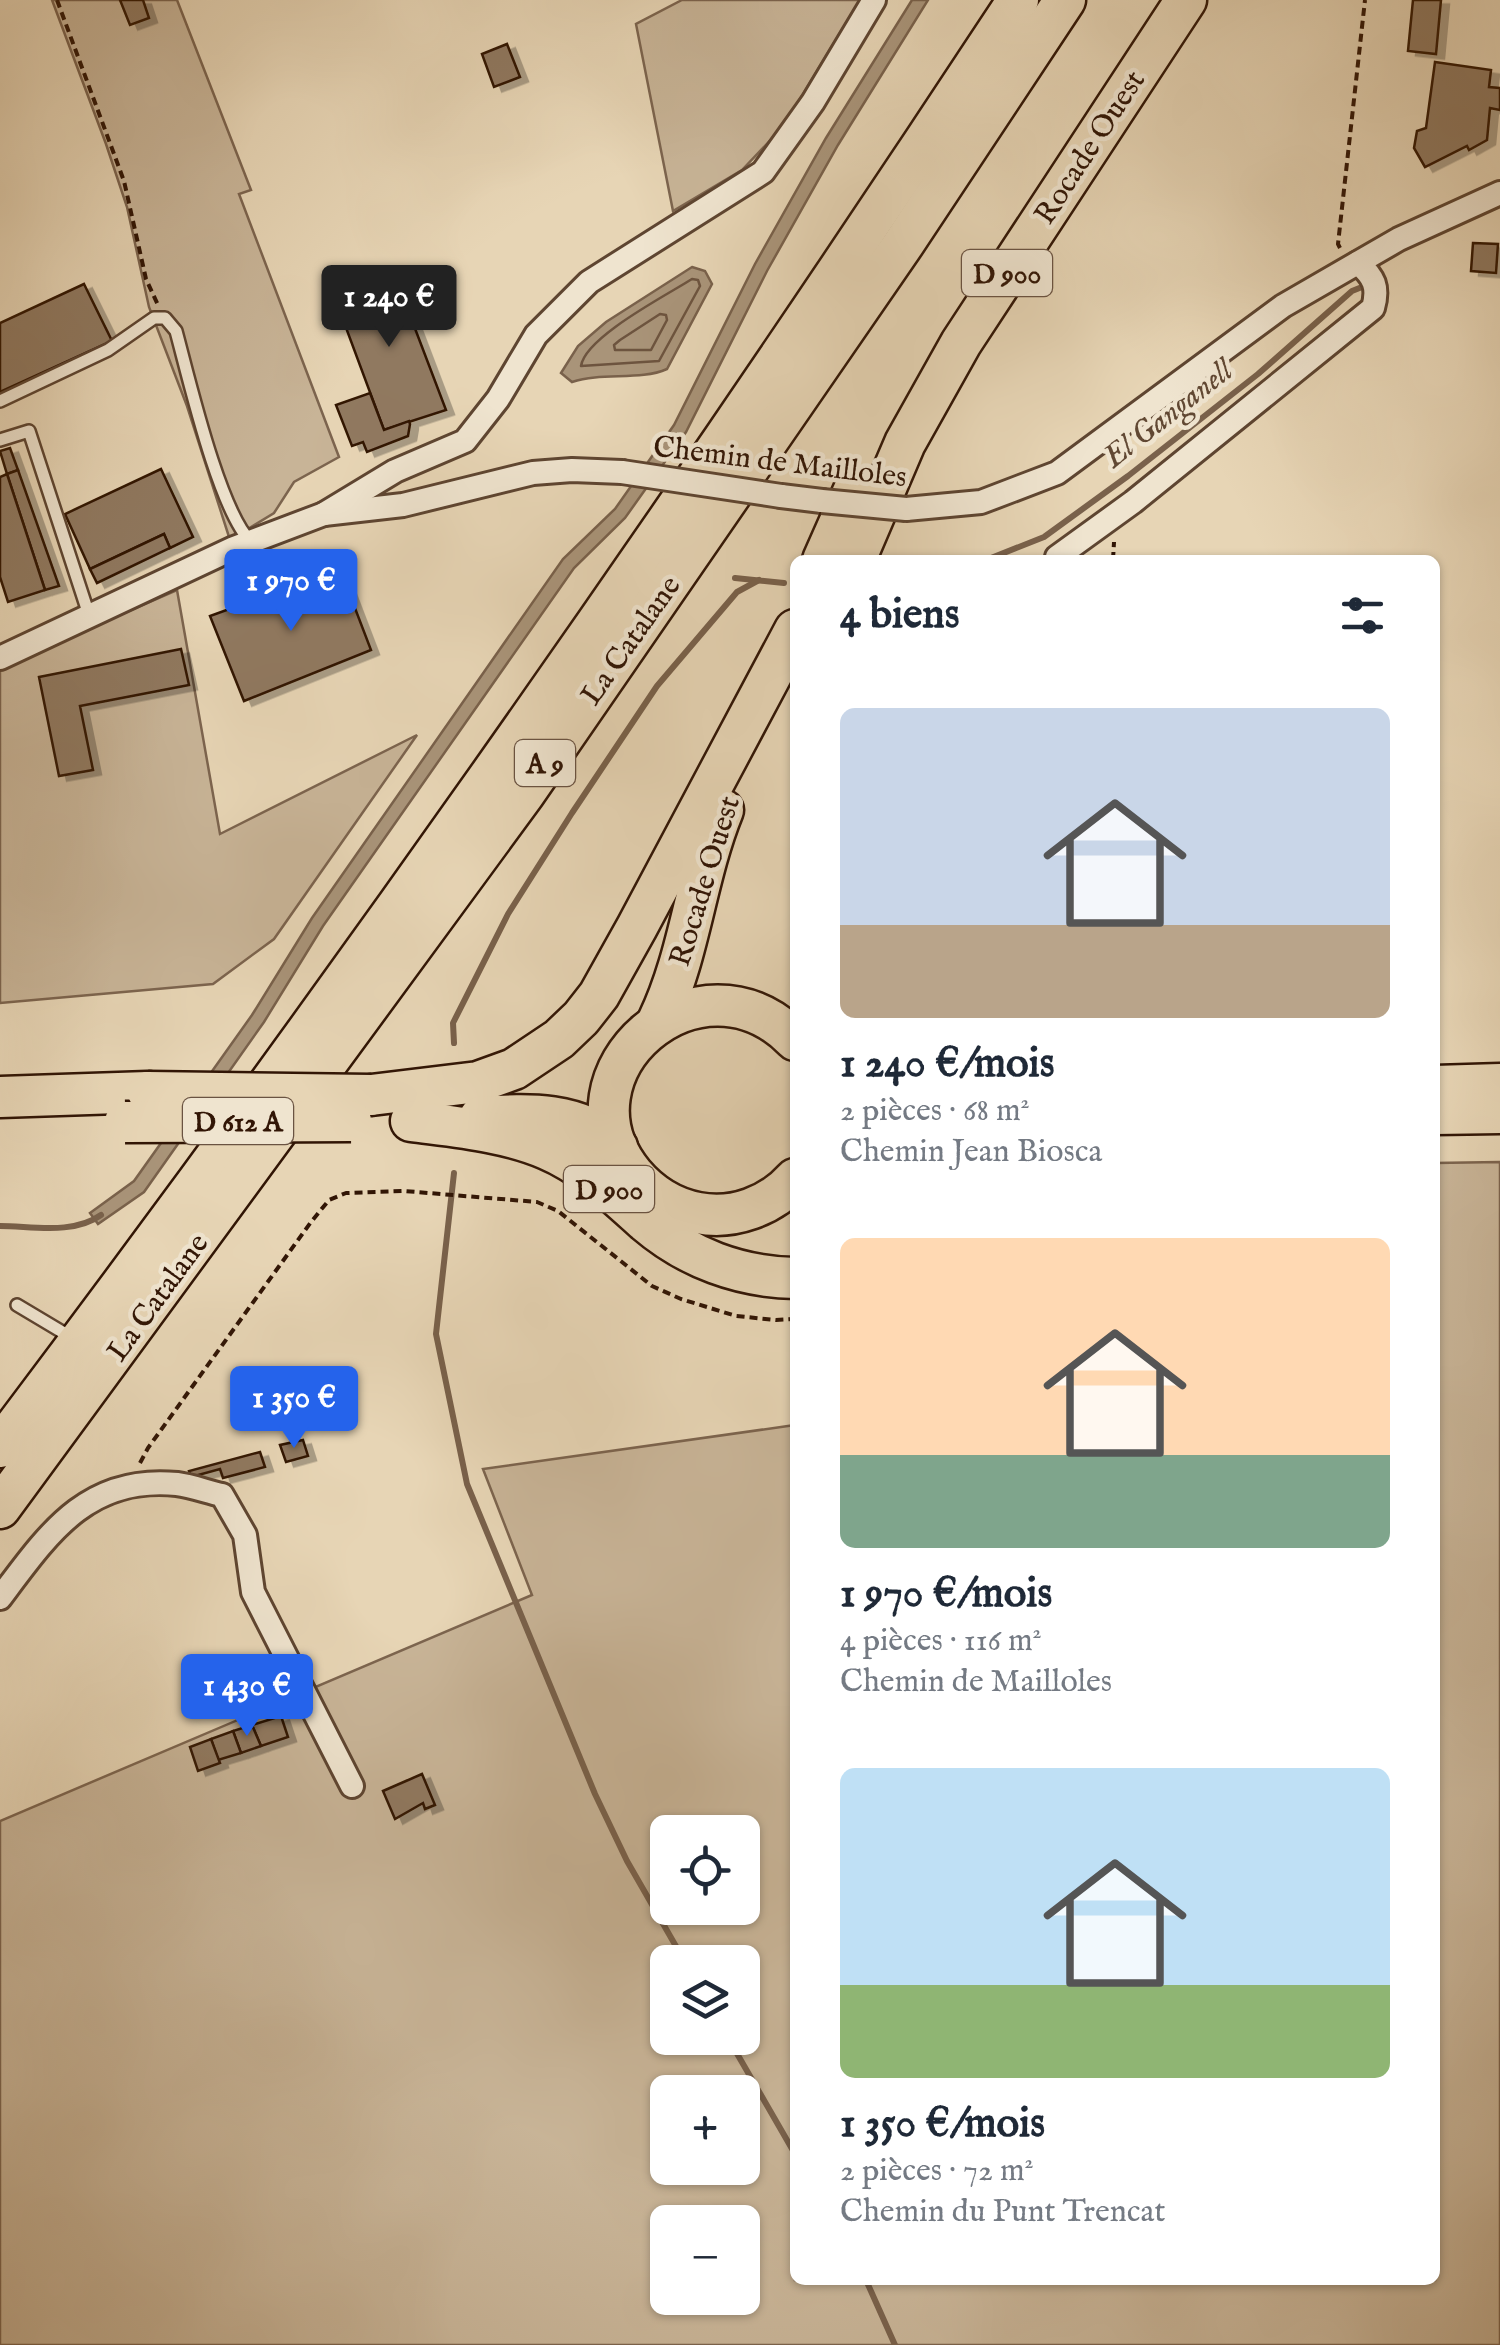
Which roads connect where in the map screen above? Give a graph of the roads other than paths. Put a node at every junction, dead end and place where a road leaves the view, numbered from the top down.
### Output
1 (874, 0) edge
2 (1018, 0) edge
3 (1065, 0) edge
4 (1152, 0) edge
5 (1186, 0) edge
6 (1500, 193) edge
7 (1358, 262) junction
8 (0, 401) edge
9 (0, 440) edge
10 (324, 514) junction
11 (251, 542) junction
12 (825, 555) edge
13 (856, 555) edge
14 (1059, 555) edge
15 (90, 618) junction
16 (790, 638) edge
17 (790, 642) edge
18 (0, 658) edge
19 (658, 1021) junction
20 (790, 1036) edge
21 (622, 1062) junction
22 (1500, 1084) edge
23 (1440, 1086) edge
24 (0, 1097) edge
25 (136, 1107) junction
26 (361, 1108) junction
27 (1500, 1113) edge
28 (1440, 1114) edge
29 (411, 1121) junction
30 (0, 1122) edge
31 (618, 1147) junction
32 (790, 1183) edge
33 (790, 1277) edge
34 (17, 1305) dead end
35 (78, 1342) junction
36 (0, 1447) edge
37 (0, 1508) edge
38 (0, 1598) edge
39 (352, 1786) dead end

1 - 10 street
2 - 35 highway, La Catalane / A 9
3 - 37 highway, La Catalane / A 9
4 - 12 highway, Rocade Ouest / D 900
5 - 13 highway, Rocade Ouest / D 900
6 - 7 street, Chemin de Mailloles
7 - 10 street, Chemin de Mailloles, bridge
7 - 14 street
8 - 11 lane
9 - 15 lane
10 - 11 street, Chemin de Mailloles
11 - 15 street, Chemin de Mailloles
15 - 18 street, Chemin de Mailloles
16 - 26 highway
17 - 19 highway, Rocade Ouest
19 - 20 highway, Rocade Ouest
19 - 21 highway, Rocade Ouest
21 - 26 highway
21 - 31 highway, Rocade Ouest
22 - 23 highway
24 - 25 highway
25 - 26 highway, D 612 A, bridge
25 - 30 highway
26 - 29 highway
27 - 28 highway
29 - 31 highway
29 - 33 highway, D 900
31 - 32 highway, Rocade Ouest
34 - 35 lane
35 - 36 highway, La Catalane / A 9
38 - 39 street

